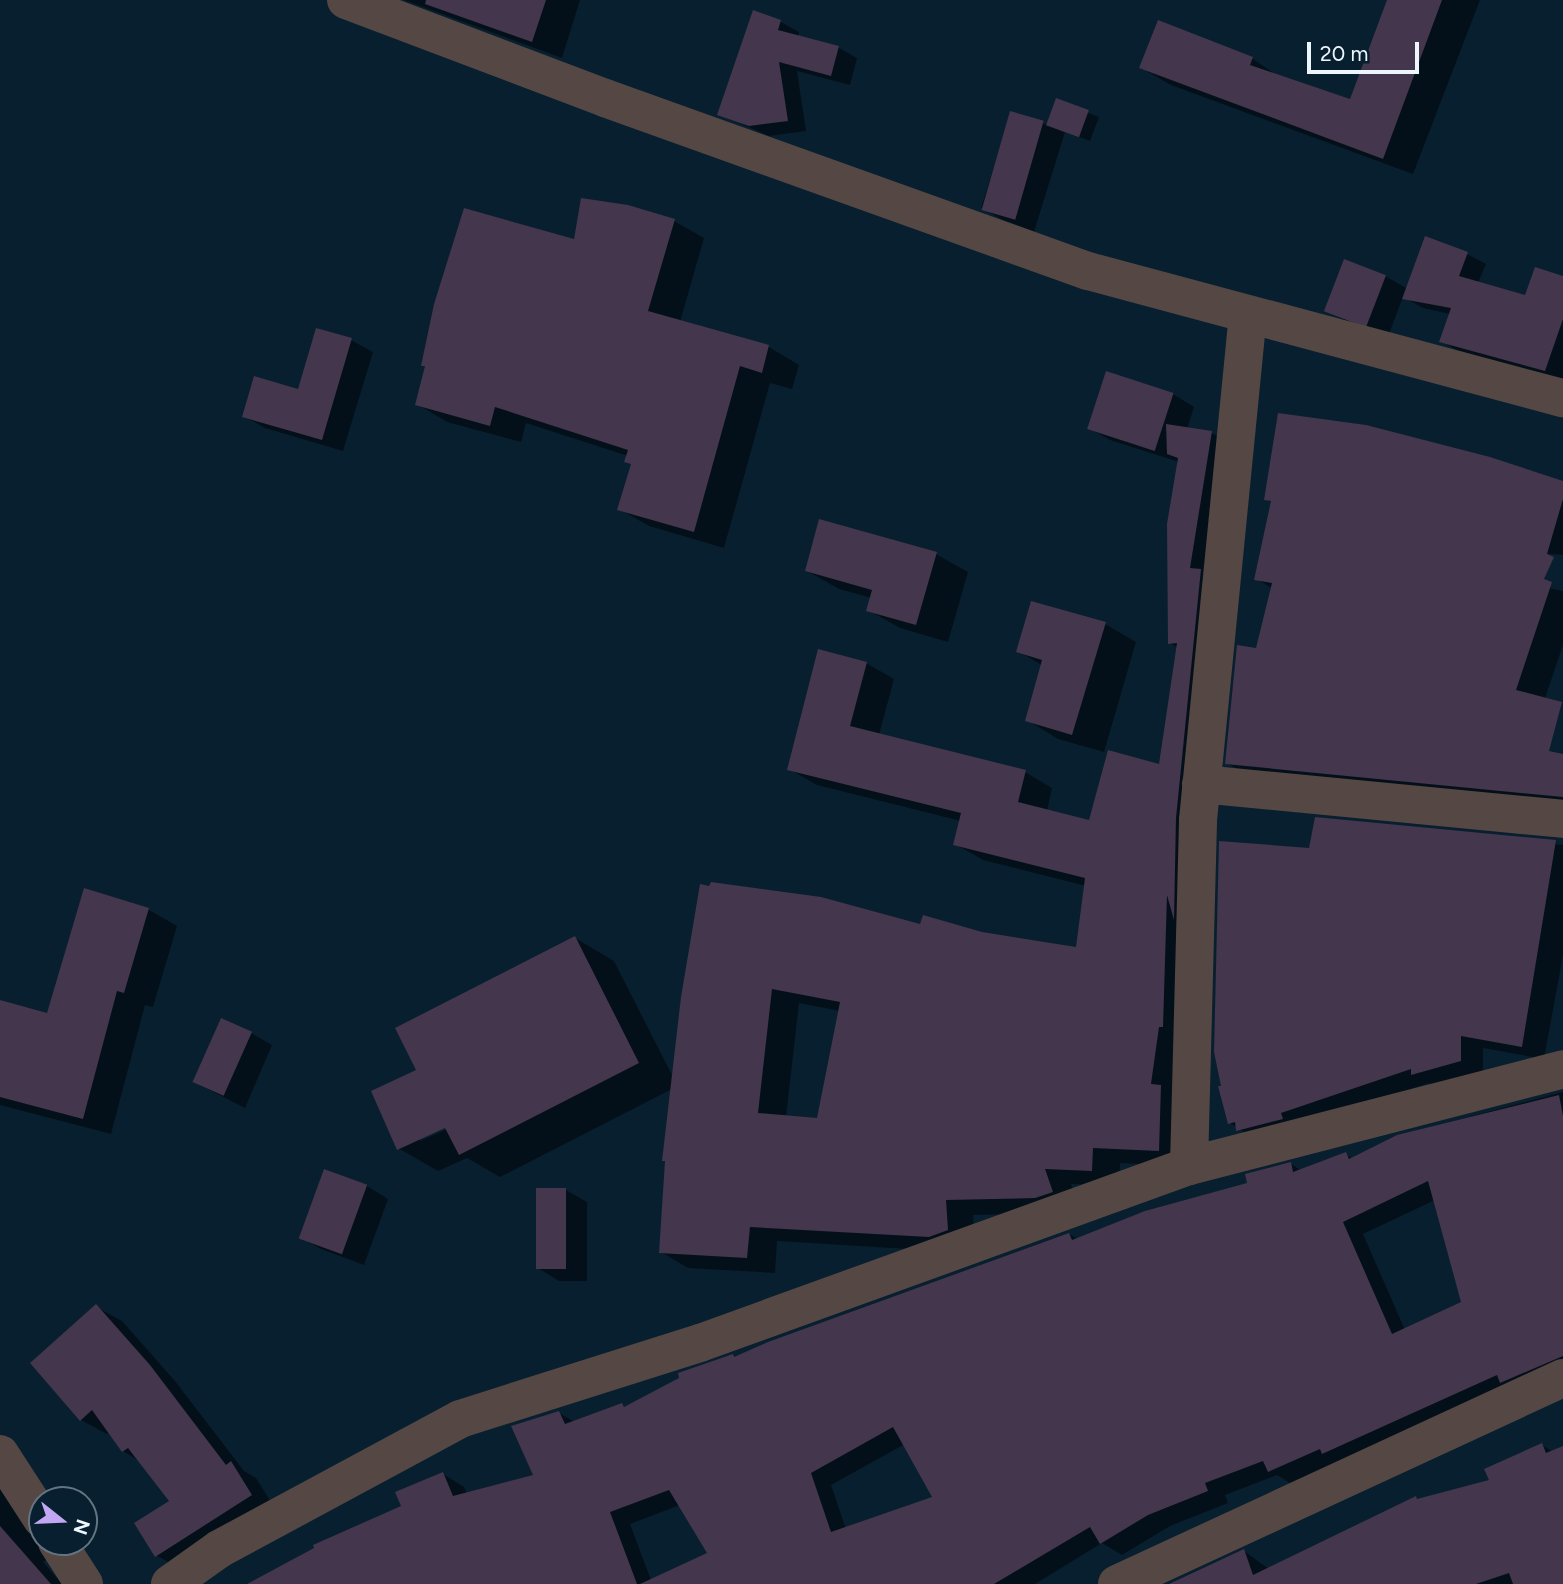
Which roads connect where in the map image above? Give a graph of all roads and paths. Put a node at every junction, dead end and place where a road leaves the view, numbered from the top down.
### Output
1 (346, 0) edge
2 (1248, 314) junction
3 (1563, 398) edge
4 (1201, 784) junction
5 (1563, 819) edge
6 (1563, 1069) edge
7 (1189, 1166) junction
8 (1563, 1378) edge
9 (0, 1454) edge
10 (28, 1497) edge
11 (66, 1556) edge
12 (83, 1584) edge
13 (170, 1584) edge
14 (1117, 1584) edge

1 - 2 street
2 - 3 street
2 - 4 street
4 - 5 street
4 - 7 street
6 - 7 street
7 - 13 street
8 - 14 street
9 - 10 street
11 - 12 street

